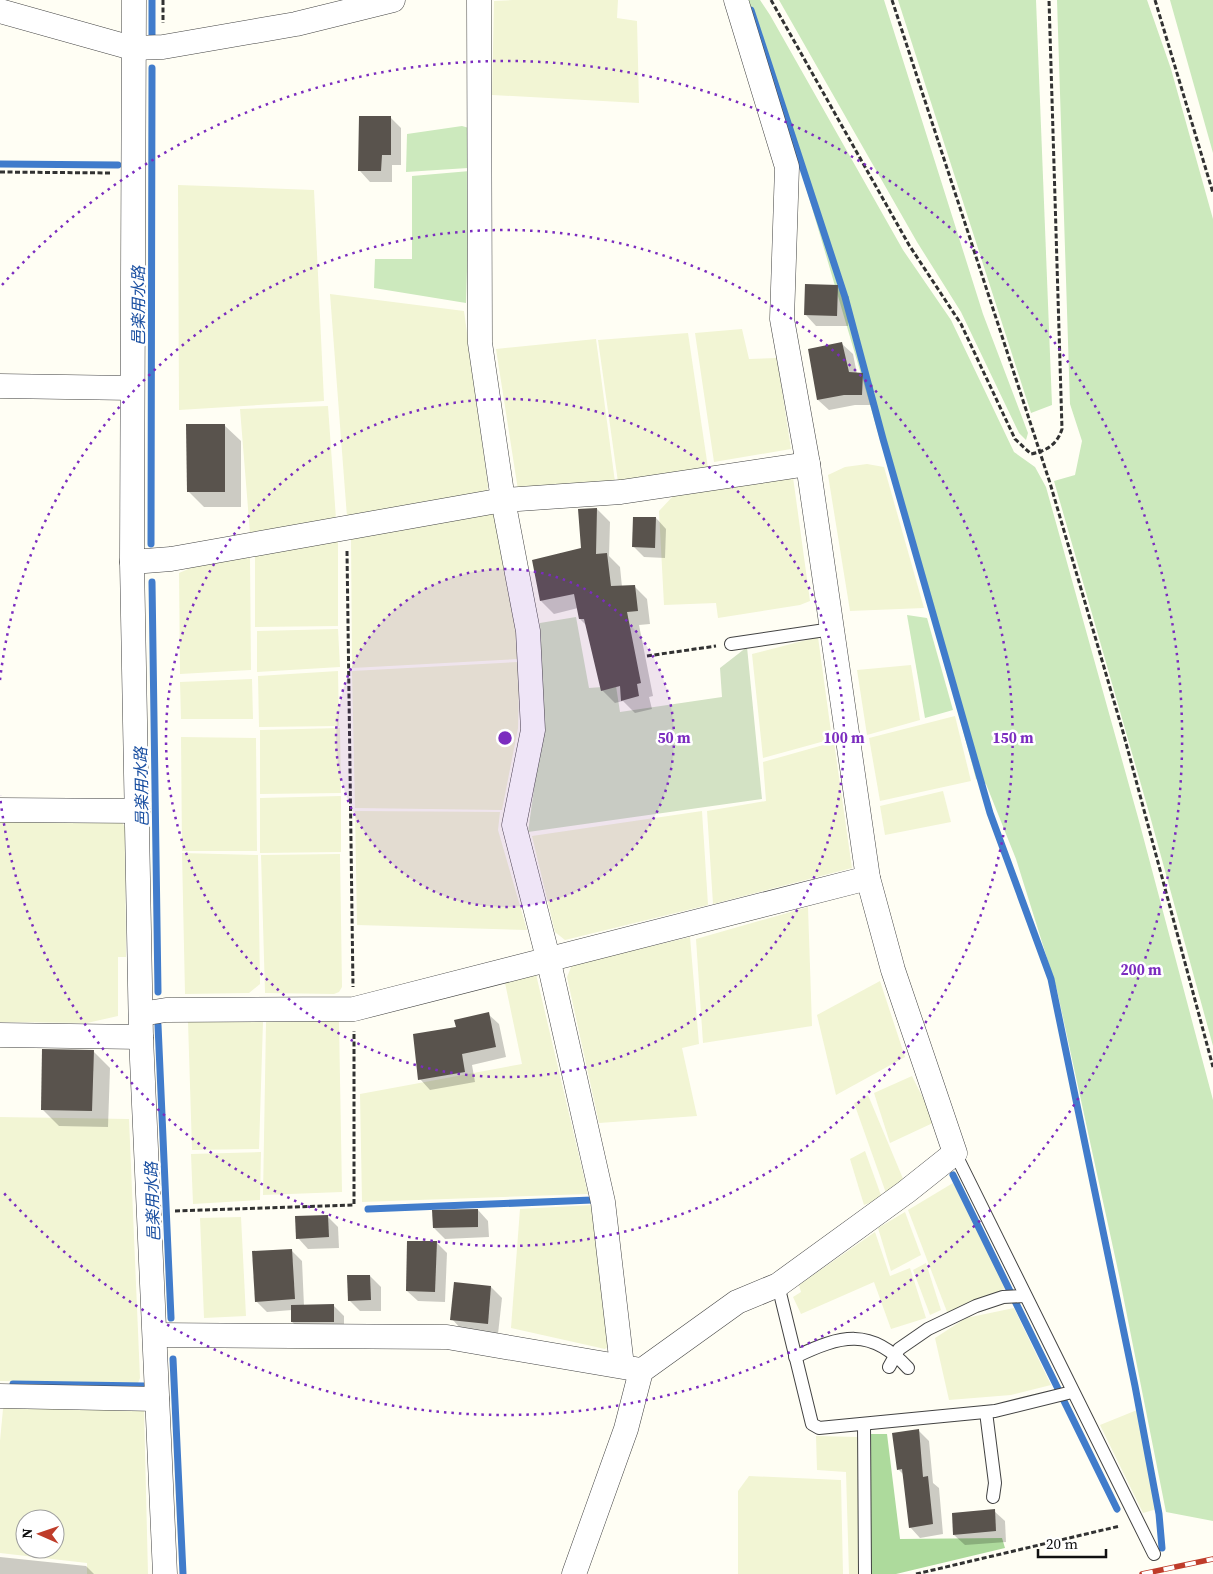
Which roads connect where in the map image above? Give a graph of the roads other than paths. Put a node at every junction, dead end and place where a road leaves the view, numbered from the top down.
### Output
1 (134, 0) edge
2 (393, 0) edge
3 (479, 0) edge
4 (736, 0) edge
5 (352, 5) edge
6 (0, 11) edge
7 (132, 48) junction
8 (0, 386) edge
9 (131, 388) junction
10 (808, 464) junction
11 (503, 500) junction
12 (132, 562) junction
13 (832, 629) junction
14 (731, 644) road end
15 (0, 810) edge
16 (138, 811) junction
17 (868, 878) junction
18 (548, 958) junction
19 (141, 1025) junction
20 (0, 1035) edge
21 (955, 1153) junction
22 (778, 1285) junction
23 (1025, 1296) junction
24 (155, 1335) junction
25 (896, 1355) junction
26 (795, 1357) junction
27 (889, 1366) dead end
28 (632, 1368) junction
29 (908, 1368) dead end
30 (1072, 1392) junction
31 (0, 1396) edge
32 (156, 1399) junction
33 (986, 1412) junction
34 (864, 1424) junction
35 (993, 1497) dead end
36 (1154, 1554) dead end
37 (165, 1574) edge
38 (574, 1574) edge
39 (865, 1574) edge

1 - 7 street
2 - 5 street
3 - 11 street
4 - 10 street
5 - 7 street
6 - 7 street
7 - 9 street
8 - 9 street
9 - 12 street
10 - 11 street
10 - 13 street
11 - 12 street
11 - 18 street
12 - 16 street
13 - 14 lane
13 - 17 street
15 - 16 street
16 - 19 street
17 - 18 street
17 - 21 street
18 - 19 street
18 - 28 street
19 - 20 street
19 - 24 street
21 - 22 street
21 - 23 lane
22 - 26 lane
22 - 28 street
23 - 25 lane
23 - 30 lane
24 - 28 street
24 - 32 street
25 - 26 lane
25 - 27 lane
25 - 29 lane
26 - 34 lane
28 - 38 street
30 - 33 lane
30 - 36 lane
31 - 32 street
32 - 37 street
33 - 34 lane
33 - 35 lane
34 - 39 lane

